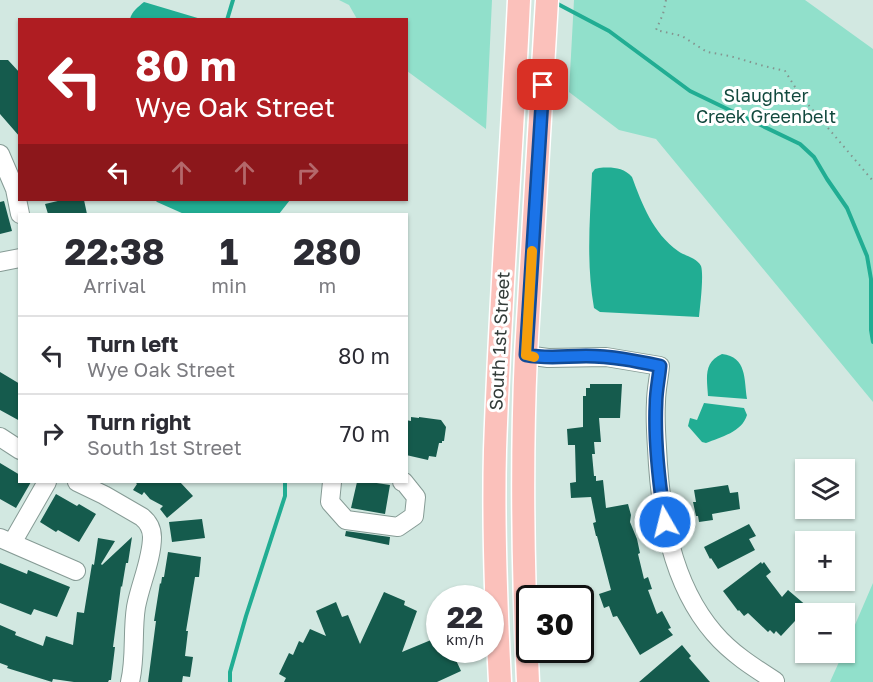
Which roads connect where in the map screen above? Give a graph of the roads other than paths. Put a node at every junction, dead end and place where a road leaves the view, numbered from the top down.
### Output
1 (519, 0) edge
2 (547, 0) edge
3 (0, 154) edge
4 (17, 188) edge
5 (18, 258) edge
6 (0, 262) edge
7 (499, 348) junction
8 (526, 355) junction
9 (0, 437) edge
10 (18, 449) edge
11 (46, 483) edge
12 (79, 483) edge
13 (332, 483) edge
14 (405, 483) edge
15 (6, 541) edge
16 (76, 571) dead end
17 (775, 681) edge
18 (130, 682) edge
19 (500, 682) edge
20 (528, 682) edge

1 - 7 main road, South 1st Street
2 - 8 main road, South 1st Street
3 - 4 street
5 - 6 street
7 - 8 main road
7 - 19 main road, South 1st Street
8 - 17 street
8 - 20 main road, South 1st Street
9 - 10 street
11 - 15 street
12 - 18 street
13 - 14 street
15 - 16 street

